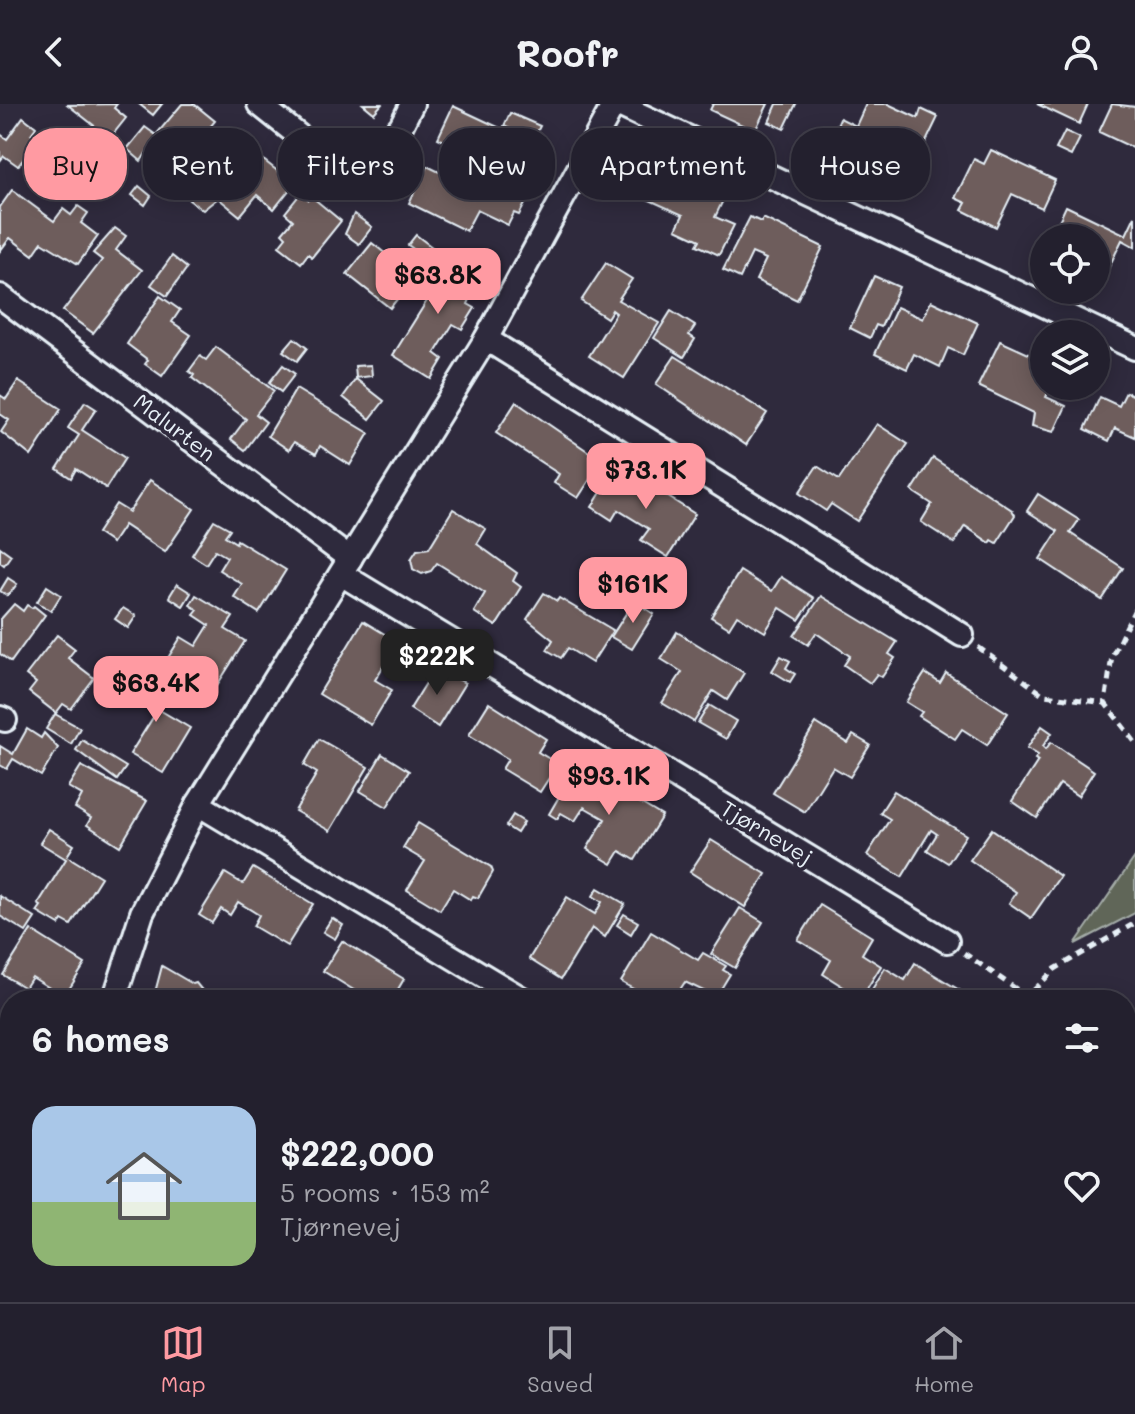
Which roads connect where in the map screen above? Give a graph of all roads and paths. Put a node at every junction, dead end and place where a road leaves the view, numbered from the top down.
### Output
1 (259, 104) edge
2 (412, 104) edge
3 (616, 104) edge
4 (0, 296) edge
5 (486, 339) junction
6 (1135, 348) edge
7 (346, 566) junction
8 (1135, 609) edge
9 (962, 635) joint
10 (1105, 703) junction
11 (1135, 742) edge
12 (198, 804) junction
13 (1135, 923) edge
14 (947, 941) joint
15 (117, 990) edge
16 (507, 990) edge
17 (1015, 990) edge
18 (1036, 990) edge

1 - 2 street
3 - 5 street
3 - 6 street
4 - 7 street, Malurten
5 - 7 street
5 - 9 street
7 - 12 street
7 - 14 street, Tjørnevej
8 - 10 path
9 - 10 path
10 - 11 path
12 - 15 street
12 - 16 street
13 - 18 path
14 - 17 path

